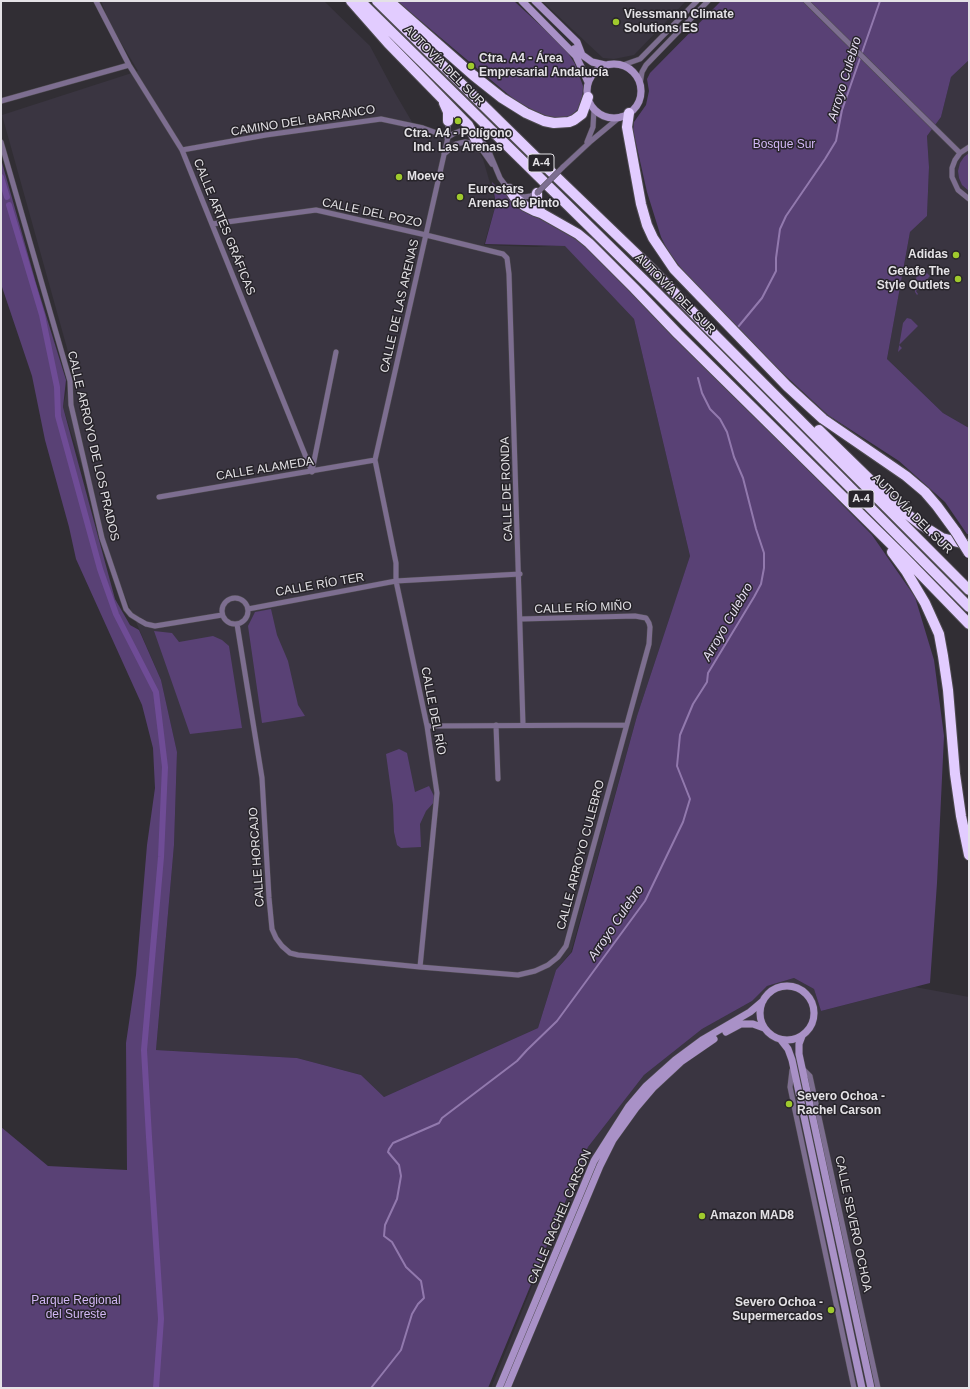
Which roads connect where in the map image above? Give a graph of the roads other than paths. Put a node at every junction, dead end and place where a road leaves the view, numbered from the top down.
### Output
1 (96, 1) edge
2 (351, 1) edge
3 (360, 1) edge
4 (377, 1) edge
5 (390, 1) edge
6 (522, 1) edge
7 (526, 1) edge
8 (535, 1) edge
9 (697, 1) edge
10 (708, 1) edge
11 (806, 1) edge
12 (580, 54) junction
13 (129, 65) junction
14 (605, 65) junction
15 (623, 65) junction
16 (588, 82) junction
17 (640, 84) junction
18 (588, 97) junction
19 (441, 98) junction
20 (1, 101) edge
21 (594, 109) junction
22 (625, 114) junction
23 (448, 121) joint
24 (474, 134) junction
25 (448, 137) junction
26 (1, 142) edge
27 (456, 144) junction
28 (480, 147) junction
29 (969, 147) edge
30 (582, 149) junction
31 (182, 150) junction
32 (960, 153) junction
33 (444, 155) junction
34 (496, 169) junction
35 (509, 190) junction
36 (537, 193) junction
37 (969, 199) edge
38 (541, 213) junction
39 (212, 224) junction
40 (587, 225) junction
41 (426, 235) junction
42 (503, 254) joint
43 (706, 325) junction
44 (690, 345) junction
45 (336, 352) dead end
46 (375, 460) junction
47 (312, 472) junction
48 (159, 497) dead end
49 (874, 528) junction
50 (969, 545) edge
51 (969, 553) edge
52 (520, 574) junction
53 (396, 581) junction
54 (969, 590) edge
55 (969, 607) edge
56 (248, 609) junction
57 (222, 615) junction
58 (646, 618) joint
59 (521, 619) junction
60 (237, 624) junction
61 (969, 624) edge
62 (496, 725) junction
63 (523, 725) junction
64 (626, 725) junction
65 (427, 726) junction
66 (498, 779) dead end
67 (969, 855) edge
68 (420, 967) junction
69 (763, 1001) junction
70 (764, 1028) junction
71 (802, 1036) junction
72 (781, 1040) junction
73 (793, 1065) junction
74 (802, 1067) junction
75 (500, 1388) edge
76 (507, 1388) edge
77 (854, 1388) edge
78 (862, 1388) edge
79 (871, 1388) edge
80 (878, 1388) edge

1 - 13 street, CALLE ARTES GRÁFICAS
2 - 19 highway
3 - 40 highway, AUTOVÍA DEL SUR / A-4
4 - 43 highway, AUTOVÍA DEL SUR / A-4
5 - 18 highway
6 - 16 street
7 - 12 street
8 - 12 street
9 - 15 street
10 - 17 street
11 - 32 street
12 - 14 street
13 - 20 street
13 - 31 street, CALLE ARTES GRÁFICAS
14 - 15 street
14 - 16 street
15 - 17 street
16 - 18 street
17 - 22 street
18 - 21 street
19 - 23 highway
19 - 24 highway
21 - 22 street
21 - 30 street
22 - 30 street
22 - 51 highway, bridge
23 - 25 street, CALLE DE LAS ARENAS
24 - 25 street
24 - 28 highway
24 - 34 street
25 - 27 street
25 - 31 street, CAMINO DEL BARRANCO
25 - 33 street, CALLE DE LAS ARENAS
26 - 57 street, CALLE ARROYO DE LOS PRADOS
27 - 28 street
27 - 33 street
28 - 34 street
29 - 32 street
30 - 36 street, bridge
31 - 39 street, CALLE ARTES GRÁFICAS
32 - 37 street
33 - 41 street, CALLE DE LAS ARENAS
34 - 35 street
35 - 36 street
35 - 38 highway
36 - 38 highway
38 - 44 highway
39 - 41 street, CALLE DEL POZO
39 - 47 street, CALLE ARTES GRÁFICAS
40 - 44 highway
40 - 55 highway, AUTOVÍA DEL SUR / A-4
41 - 42 street, CALLE DEL POZO
41 - 46 street, CALLE DE LAS ARENAS
42 - 52 street, CALLE DE RONDA
43 - 50 highway
43 - 54 highway, AUTOVÍA DEL SUR / A-4
44 - 49 highway
45 - 47 street
46 - 47 street, CALLE ALAMEDA
46 - 53 street, CALLE DEL RÍO
47 - 48 street, CALLE ALAMEDA
49 - 61 highway
49 - 67 highway
52 - 53 street, CALLE RÍO TER
52 - 59 street, CALLE DE RONDA
53 - 56 street, CALLE RÍO TER
53 - 65 street, CALLE DEL RÍO
56 - 57 street
56 - 60 street
57 - 60 street
58 - 59 street, CALLE RÍO MIÑO
58 - 64 street, CALLE ARROYO CULEBRO
59 - 63 street, CALLE DE RONDA
60 - 68 street, CALLE HORCAJO
62 - 63 street
62 - 65 street
62 - 66 street
63 - 64 street
64 - 68 street, CALLE ARROYO CULEBRO
65 - 68 street, CALLE DEL RÍO
69 - 70 street
69 - 71 street
69 - 75 street, CALLE RACHEL CARSON
70 - 72 street
70 - 76 street, CALLE RACHEL CARSON
71 - 72 street
71 - 74 street, CALLE SEVERO OCHOA
72 - 73 street, CALLE SEVERO OCHOA
73 - 77 street, CALLE SEVERO OCHOA
73 - 78 street, CALLE SEVERO OCHOA
74 - 79 street, CALLE SEVERO OCHOA
74 - 80 street, CALLE SEVERO OCHOA

